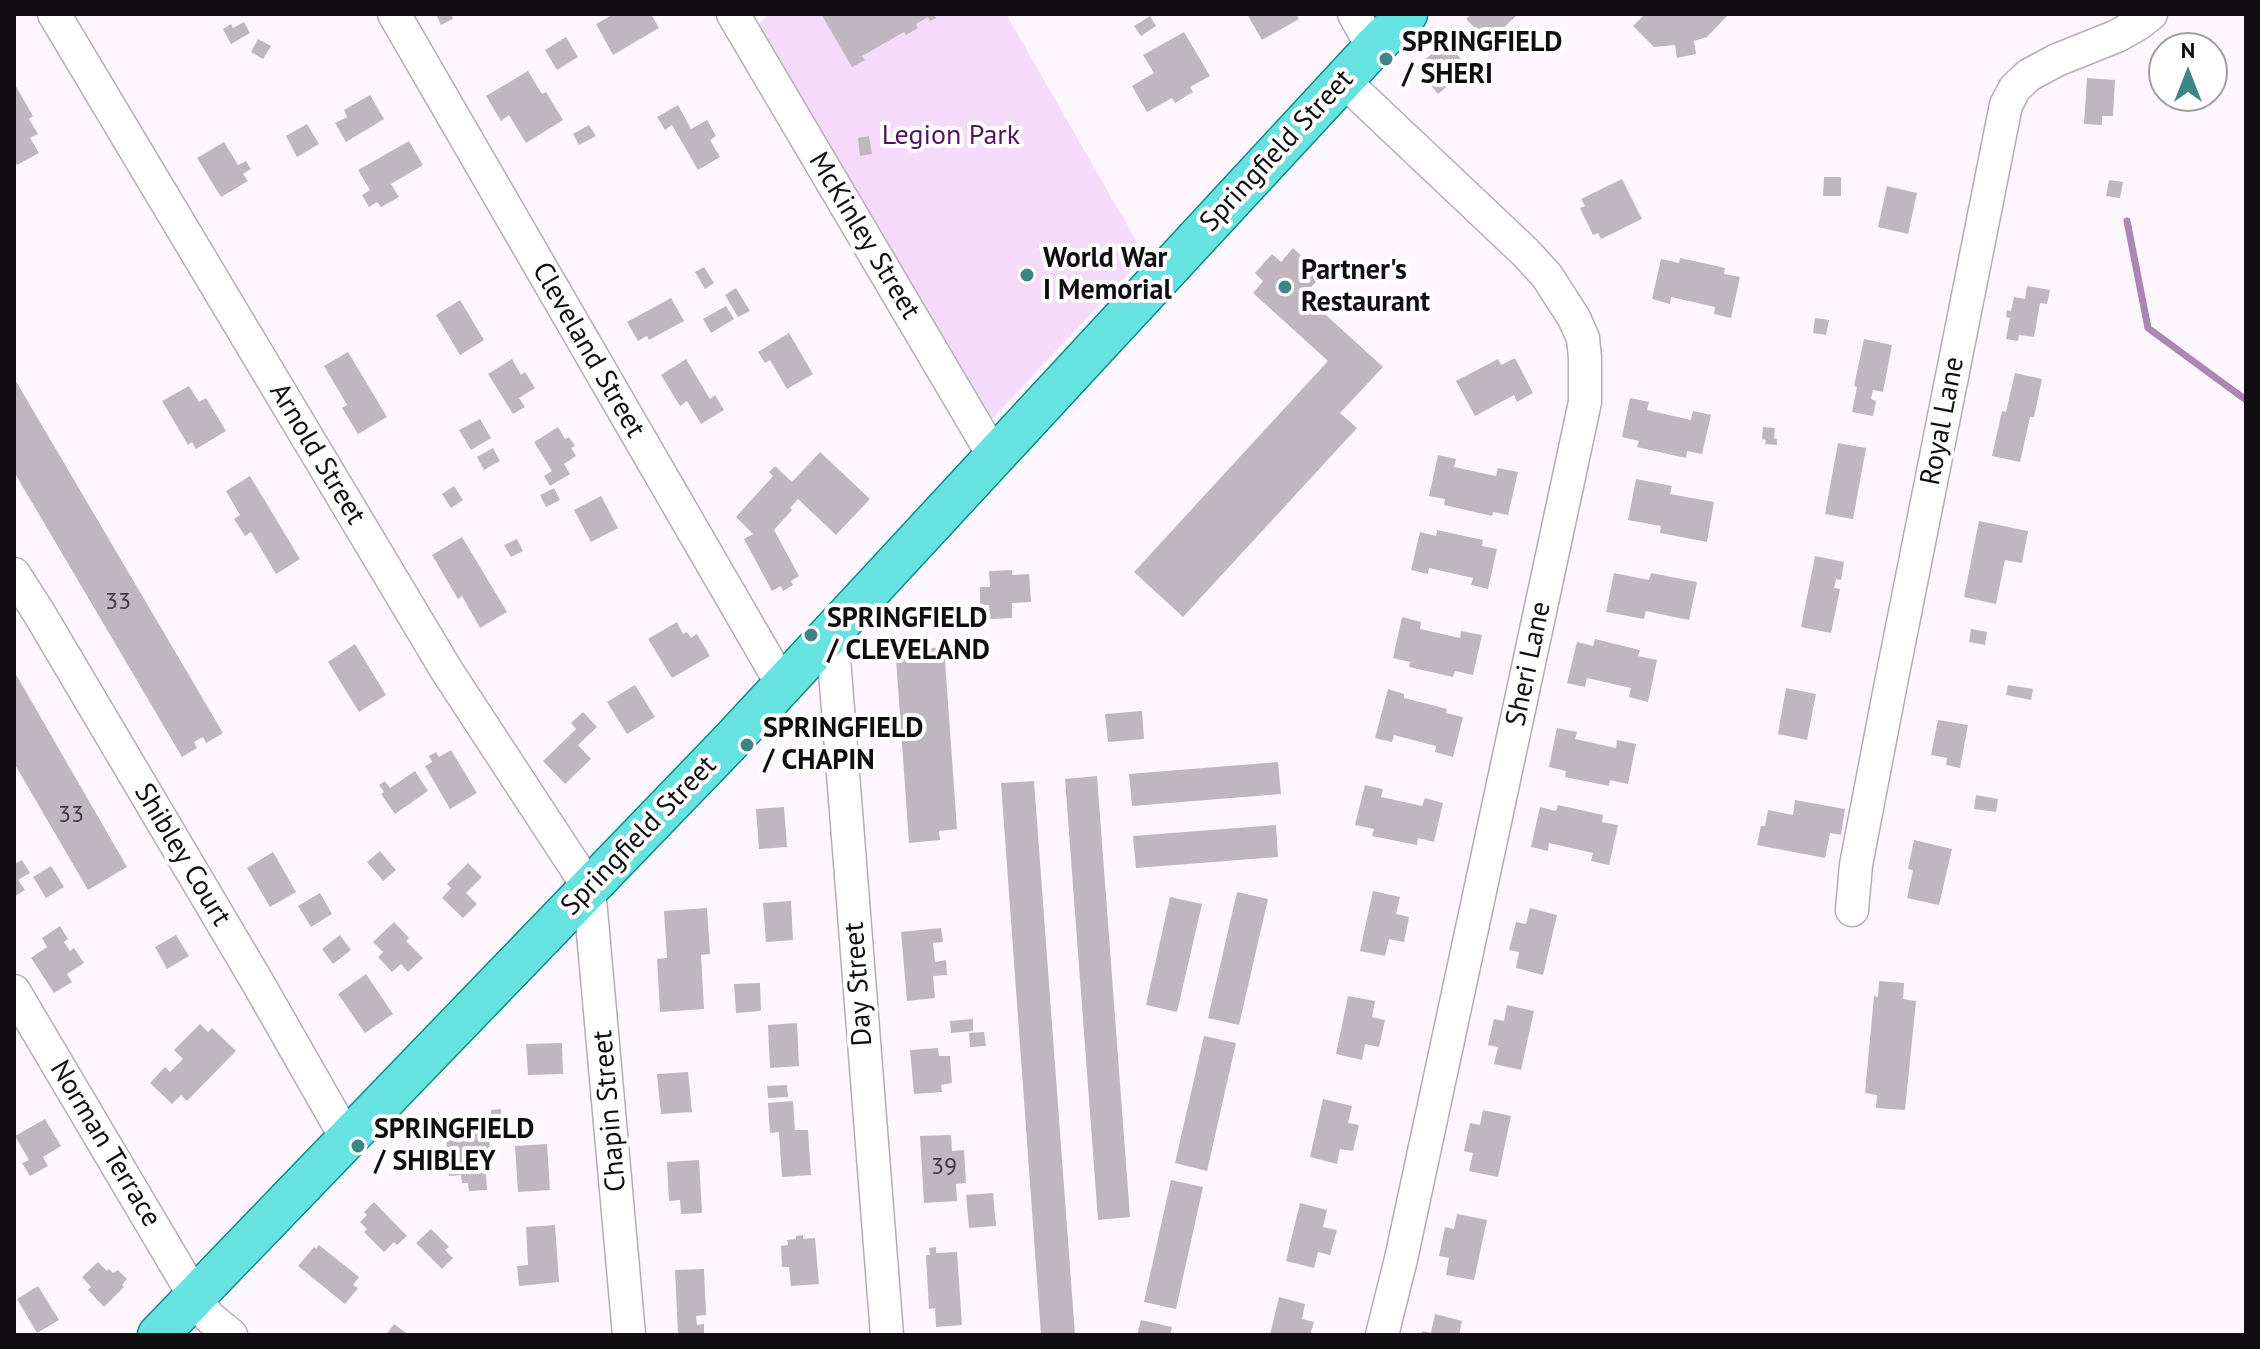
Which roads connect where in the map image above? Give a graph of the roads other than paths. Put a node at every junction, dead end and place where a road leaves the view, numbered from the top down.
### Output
1 (54, 14) edge
2 (394, 14) edge
3 (733, 14) edge
4 (1407, 14) edge
5 (2151, 14) edge
6 (1364, 31) edge
7 (1343, 80) junction
8 (995, 458) junction
9 (14, 574) edge
10 (832, 633) junction
11 (783, 686) junction
12 (589, 888) junction
13 (1852, 910) dead end
14 (14, 991) edge
15 (347, 1139) junction
16 (195, 1297) junction
17 (158, 1335) edge
18 (231, 1335) edge
19 (629, 1335) edge
20 (887, 1335) edge
21 (1382, 1335) edge

1 - 12 street, Arnold Street
2 - 11 street, Cleveland Street
3 - 8 street, McKinley Street
4 - 6 main road, Springfield Street
5 - 13 street, Royal Lane
6 - 7 main road, Springfield Street
7 - 8 main road, Springfield Street
7 - 21 street, Sheri Lane
8 - 10 main road, Springfield Street
9 - 15 street, Shibley Court
10 - 11 main road, Springfield Street
10 - 20 street, Day Street
11 - 12 main road, Springfield Street
12 - 15 main road, Springfield Street
12 - 19 street, Chapin Street
14 - 16 street, Norman Terrace
15 - 16 main road, Springfield Street
16 - 17 main road, Springfield Street
16 - 18 street, Norman Terrace

